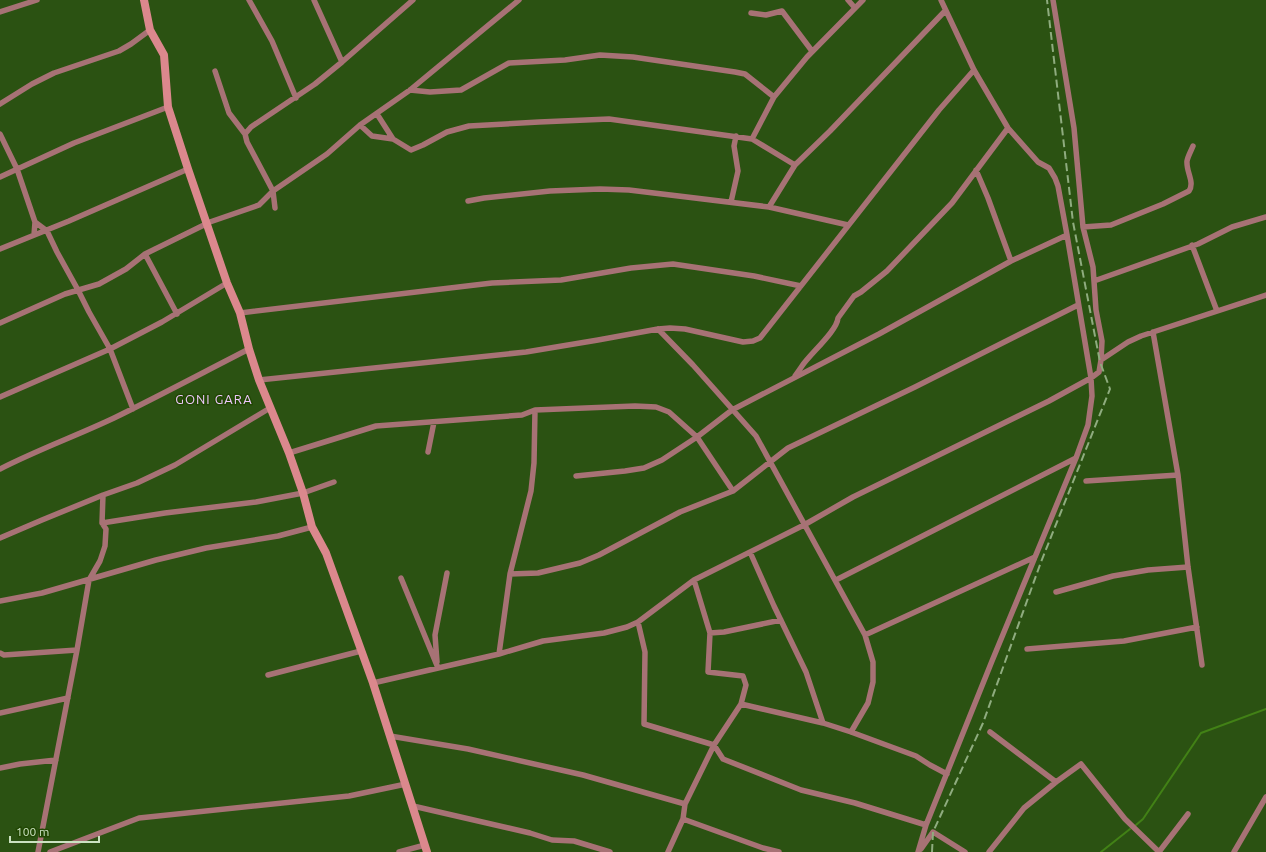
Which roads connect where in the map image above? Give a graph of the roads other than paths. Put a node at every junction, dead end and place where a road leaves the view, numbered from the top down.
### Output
1 (37, 0) edge
2 (144, 0) edge
3 (249, 0) edge
4 (314, 0) edge
5 (413, 0) edge
6 (519, 0) edge
7 (848, 0) edge
8 (863, 0) edge
9 (941, 0) edge
10 (1053, 0) edge
11 (855, 8) junction
12 (945, 11) junction
13 (0, 12) edge
14 (751, 13) dead end
15 (150, 30) junction
16 (812, 51) junction
17 (342, 62) junction
18 (974, 70) junction
19 (215, 71) dead end
20 (410, 90) junction
21 (774, 97) junction
22 (296, 98) junction
23 (0, 104) edge
24 (168, 107) junction
25 (377, 114) junction
26 (360, 125) junction
27 (1008, 128) junction
28 (0, 134) edge
29 (245, 134) junction
30 (736, 136) junction
31 (393, 139) junction
32 (752, 139) junction
33 (1193, 146) dead end
34 (795, 165) junction
35 (17, 169) junction
36 (188, 169) junction
37 (976, 170) junction
38 (0, 177) edge
39 (272, 191) junction
40 (468, 201) dead end
41 (731, 202) junction
42 (769, 207) junction
43 (276, 208) dead end
44 (1266, 217) edge
45 (35, 222) junction
46 (206, 223) junction
47 (848, 225) junction
48 (1084, 227) junction
49 (47, 231) junction
50 (34, 235) junction
51 (1067, 235) junction
52 (1192, 245) junction
53 (0, 249) edge
54 (145, 254) junction
55 (1011, 261) junction
56 (1094, 282) junction
57 (227, 283) junction
58 (801, 286) junction
59 (78, 290) junction
60 (1266, 295) edge
61 (1078, 305) junction
62 (1217, 311) junction
63 (240, 313) junction
64 (177, 314) junction
65 (0, 323) edge
66 (658, 329) junction
67 (1153, 332) junction
68 (249, 349) junction
69 (110, 350) junction
70 (1101, 360) junction
71 (795, 376) junction
72 (1091, 378) junction
73 (259, 380) junction
74 (0, 397) edge
75 (270, 408) junction
76 (133, 409) junction
77 (535, 410) junction
78 (732, 410) junction
79 (434, 422) junction
80 (697, 437) junction
81 (428, 452) dead end
82 (289, 453) junction
83 (1076, 458) junction
84 (770, 464) junction
85 (0, 469) edge
86 (1178, 475) junction
87 (576, 476) dead end
88 (1086, 481) dead end
89 (334, 482) dead end
90 (733, 491) junction
91 (303, 493) junction
92 (103, 495) junction
93 (102, 523) junction
94 (804, 525) junction
95 (312, 527) junction
96 (0, 538) edge
97 (750, 552) junction
98 (1035, 557) junction
99 (1188, 567) junction
100 (447, 573) dead end
101 (510, 574) junction
102 (401, 578) dead end
103 (89, 580) junction
104 (694, 580) junction
105 (836, 580) junction
106 (1056, 592) dead end
107 (0, 601) edge
108 (781, 620) junction
109 (638, 622) junction
110 (1197, 627) junction
111 (710, 633) junction
112 (865, 635) junction
113 (1027, 649) dead end
114 (77, 650) junction
115 (361, 651) junction
116 (0, 653) edge
117 (499, 654) junction
118 (1202, 665) dead end
119 (438, 668) junction
120 (268, 675) dead end
121 (373, 683) junction
122 (68, 698) junction
123 (741, 704) junction
124 (0, 713) edge
125 (823, 724) junction
126 (851, 732) junction
127 (990, 732) dead end
128 (390, 736) junction
129 (714, 745) junction
130 (56, 760) junction
131 (0, 768) edge
132 (947, 774) junction
133 (1056, 782) junction
134 (406, 784) junction
135 (1266, 797) edge
136 (685, 804) junction
137 (413, 806) junction
138 (1188, 814) dead end
139 (683, 819) junction
140 (926, 825) junction
141 (426, 849) edge
142 (38, 852) edge
143 (50, 852) edge
144 (399, 852) edge
145 (610, 852) edge
146 (668, 852) edge
147 (779, 852) edge
148 (918, 852) edge
149 (965, 852) edge
150 (989, 852) edge
151 (1159, 852) edge
152 (1234, 852) edge

1 - 13 street
2 - 15 street
3 - 22 street
4 - 17 street
5 - 17 street
6 - 20 street
7 - 11 street
8 - 11 street
9 - 12 street
10 - 48 street
11 - 16 street
12 - 18 street
12 - 34 street
14 - 16 street
15 - 23 street
15 - 24 street
16 - 21 street
17 - 22 street
18 - 27 street
18 - 47 street
19 - 29 street
20 - 21 street
20 - 25 street
21 - 32 street
22 - 29 street
24 - 35 street
24 - 36 street
25 - 26 street
25 - 31 street
26 - 31 street
26 - 39 street
27 - 37 street
27 - 51 street
28 - 35 street
29 - 39 street
30 - 31 street
30 - 32 street
30 - 41 street
32 - 34 street
33 - 48 street
34 - 42 street
35 - 38 street
35 - 45 street
36 - 46 street
36 - 49 street
37 - 55 street
37 - 71 street
39 - 43 street
39 - 46 street
40 - 41 street
41 - 42 street
42 - 47 street
44 - 52 street
45 - 49 street
45 - 50 street
46 - 54 street
46 - 57 street
47 - 58 street
48 - 56 street
49 - 50 street
49 - 59 street
50 - 53 street
51 - 55 street
51 - 61 street
52 - 56 street
52 - 62 street
54 - 59 street
54 - 64 street
55 - 71 street
56 - 70 street
57 - 63 street
57 - 64 street
58 - 63 street
58 - 66 street
59 - 65 street
59 - 69 street
60 - 62 street
61 - 72 street
61 - 84 street
62 - 67 street
63 - 68 street
64 - 69 street
66 - 73 street
66 - 78 street
67 - 70 street
67 - 86 street
68 - 73 street
68 - 76 street
69 - 74 street
69 - 76 street
70 - 72 street
71 - 78 street
72 - 83 street
72 - 94 street
73 - 75 street
75 - 82 street
75 - 92 street
76 - 85 street
77 - 79 street
77 - 80 street
77 - 101 street
78 - 80 street
78 - 84 street
79 - 81 street
79 - 82 street
80 - 87 street
80 - 90 street
82 - 91 street
83 - 98 street
83 - 105 street
84 - 90 street
84 - 94 street
86 - 88 street
86 - 99 street
89 - 91 street
90 - 101 street
91 - 93 street
91 - 95 street
92 - 93 street
92 - 96 street
93 - 103 street
94 - 97 street
94 - 105 street
95 - 103 street
95 - 115 street
97 - 104 street
97 - 108 street
98 - 112 street
98 - 132 street
99 - 106 street
99 - 110 street
100 - 119 street
101 - 117 street
102 - 119 street
103 - 107 street
103 - 114 street
104 - 109 street
104 - 111 street
105 - 112 street
108 - 111 street
108 - 125 street
109 - 117 street
109 - 129 street
110 - 113 street
110 - 118 street
111 - 123 street
112 - 126 street
114 - 116 street
114 - 122 street
115 - 120 street
115 - 121 street
117 - 119 street
119 - 121 street
121 - 128 street
122 - 124 street
122 - 130 street
123 - 125 street
123 - 129 street
125 - 126 street
126 - 132 street
127 - 133 street
128 - 134 street
128 - 136 street
129 - 136 street
129 - 140 street
130 - 131 street
130 - 142 street
132 - 140 street
133 - 150 street
133 - 151 street
134 - 137 street
134 - 143 street
135 - 152 street
136 - 139 street
137 - 141 street
137 - 145 street
138 - 151 street
139 - 146 street
139 - 147 street
140 - 148 street
141 - 144 street
148 - 149 street

